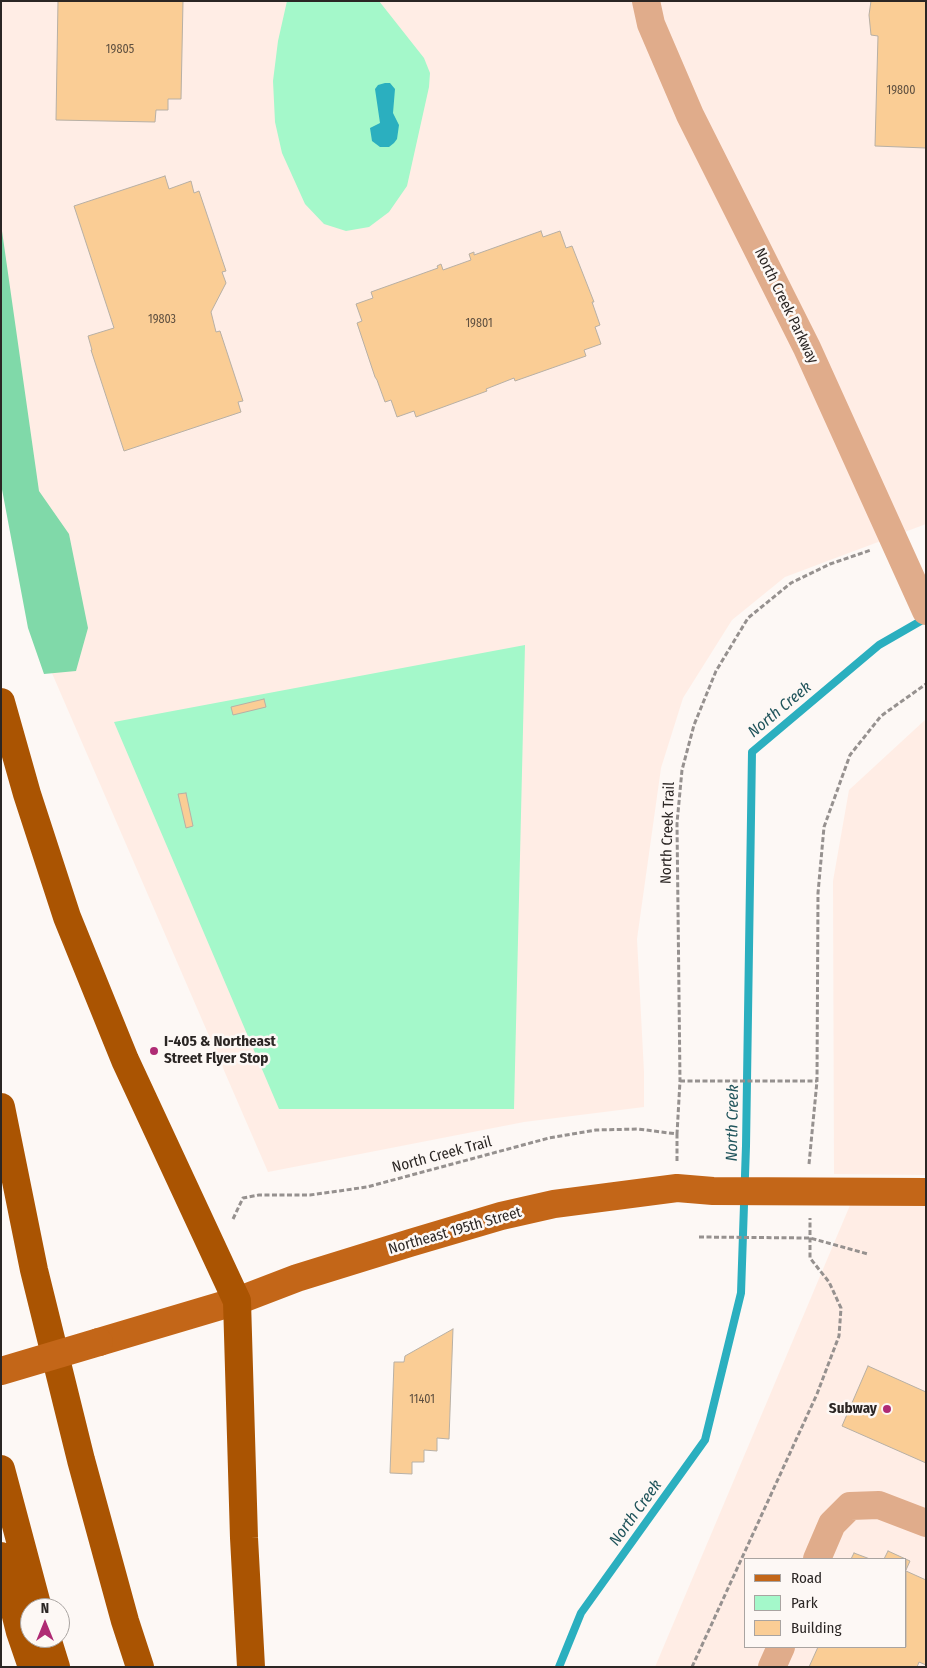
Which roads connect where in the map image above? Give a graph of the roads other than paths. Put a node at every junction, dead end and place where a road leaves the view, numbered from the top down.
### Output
1 (646, 1) edge
2 (926, 611) edge
3 (1, 702) edge
4 (1, 1106) edge
5 (926, 1192) edge
6 (237, 1301) junction
7 (1, 1371) edge
8 (1, 1470) edge
9 (926, 1523) edge
10 (1, 1556) edge
11 (818, 1558) edge
12 (35, 1598) edge
13 (50, 1648) edge
14 (781, 1648) edge
15 (32, 1667) edge
16 (56, 1667) edge
17 (140, 1667) edge
18 (250, 1667) edge
19 (772, 1667) edge

1 - 2 street, North Creek Parkway
3 - 6 highway
4 - 17 highway
5 - 6 main road, Northeast 195th Street
6 - 7 main road, Northeast 195th Street, bridge
6 - 18 highway
8 - 12 highway
9 - 11 street
10 - 15 highway
13 - 16 highway
14 - 19 street

